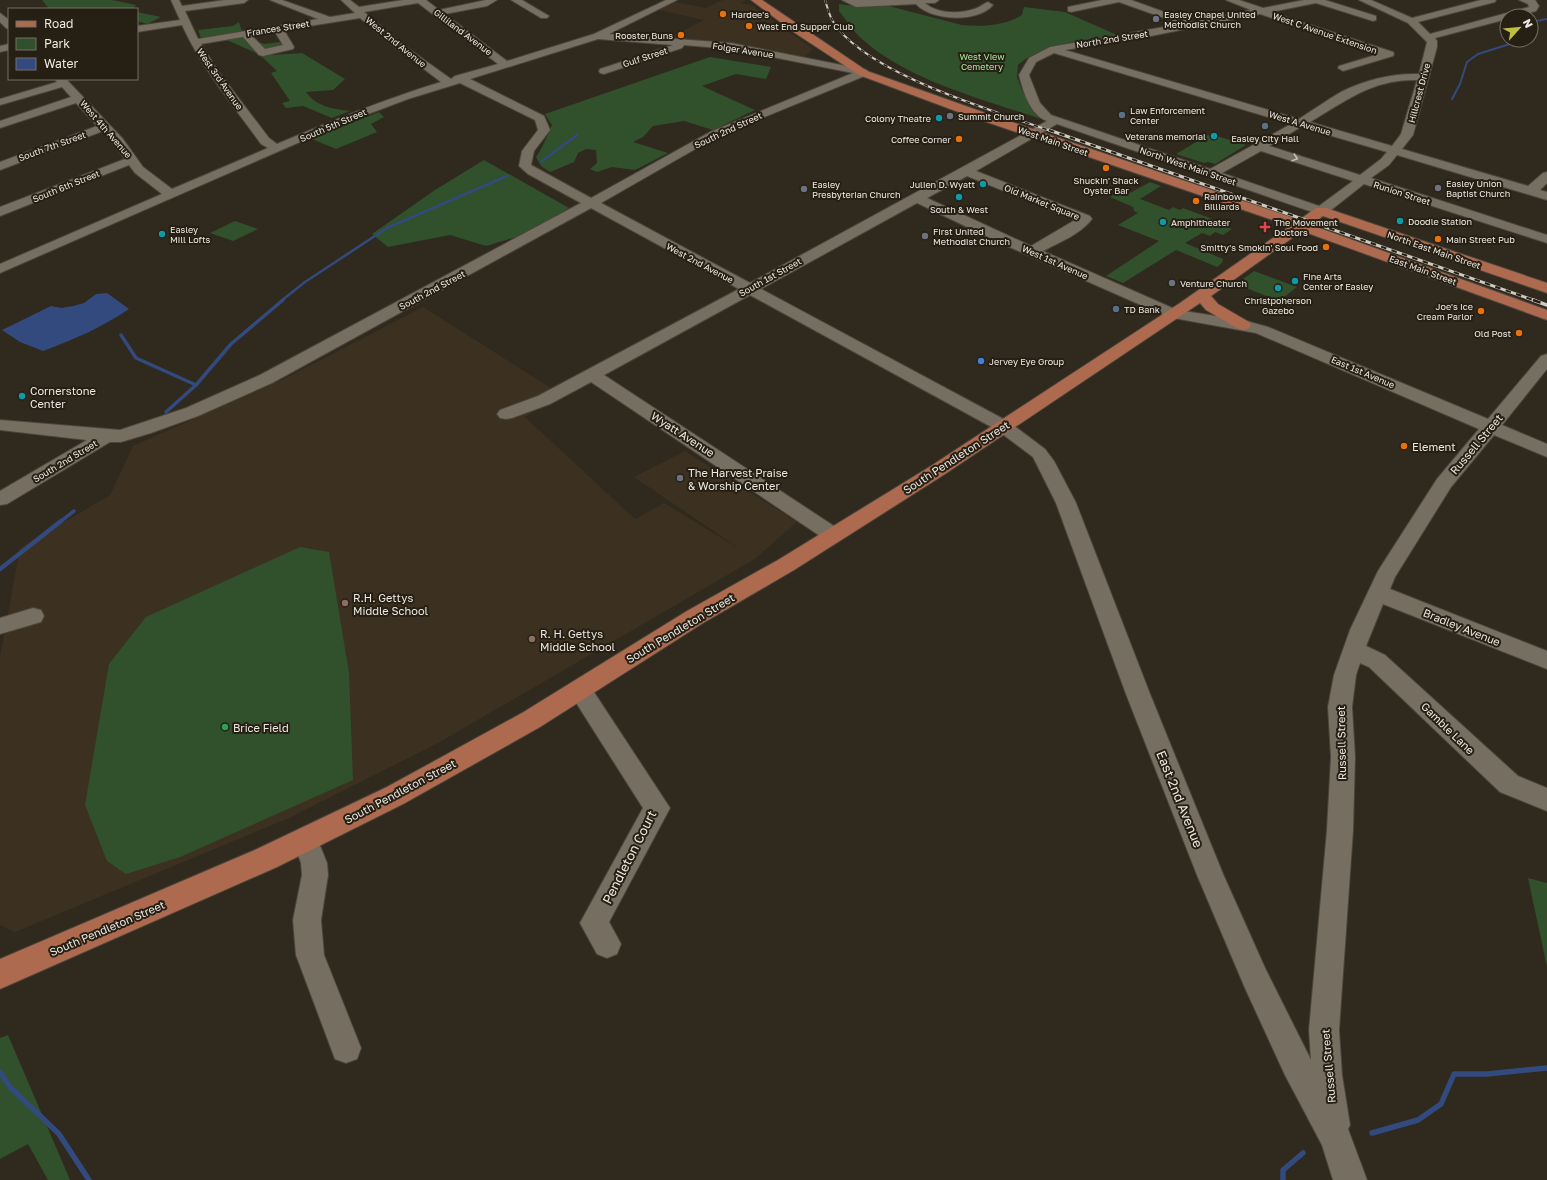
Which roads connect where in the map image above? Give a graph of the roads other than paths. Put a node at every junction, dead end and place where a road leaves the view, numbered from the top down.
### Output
1 (244, 0) edge
2 (274, 0) edge
3 (345, 0) edge
4 (420, 0) edge
5 (493, 0) edge
6 (515, 0) edge
7 (673, 0) edge
8 (756, 0) edge
9 (846, 0) edge
10 (935, 0) edge
11 (1116, 0) edge
12 (1122, 0) edge
13 (1230, 0) edge
14 (1363, 0) edge
15 (1492, 0) edge
16 (921, 1) edge
17 (1528, 1) edge
18 (1309, 3) edge
19 (177, 5) edge
20 (988, 5) dead end
21 (1071, 9) dead end
22 (359, 12) junction
23 (1263, 12) junction
24 (437, 13) junction
25 (0, 16) edge
26 (544, 16) dead end
27 (1373, 18) dead end
28 (327, 20) junction
29 (1411, 21) junction
30 (186, 22) junction
31 (8, 25) edge
32 (1193, 25) junction
33 (278, 28) junction
34 (138, 29) edge
35 (245, 34) junction
36 (597, 36) junction
37 (1428, 37) junction
38 (195, 42) junction
39 (686, 43) junction
40 (1053, 50) junction
41 (506, 65) junction
42 (1342, 68) dead end
43 (604, 71) dead end
44 (863, 73) junction
45 (1423, 77) junction
46 (454, 80) junction
47 (62, 81) edge
48 (79, 98) junction
49 (0, 102) edge
50 (1055, 121) junction
51 (1300, 123) junction
52 (0, 125) edge
53 (104, 127) junction
54 (1033, 134) junction
55 (1258, 146) junction
56 (277, 149) junction
57 (1395, 151) junction
58 (132, 160) junction
59 (0, 166) edge
60 (965, 171) junction
61 (1212, 173) junction
62 (1547, 176) edge
63 (1363, 180) junction
64 (1531, 191) junction
65 (170, 194) junction
66 (1547, 196) edge
67 (916, 198) junction
68 (590, 203) junction
69 (1321, 211) junction
70 (0, 212) edge
71 (1298, 225) junction
72 (1547, 239) edge
73 (1032, 252) junction
74 (0, 268) edge
75 (1547, 288) edge
76 (748, 289) junction
77 (1202, 294) junction
78 (1173, 314) junction
79 (1547, 315) edge
80 (1243, 324) junction
81 (1547, 359) edge
82 (592, 375) junction
83 (506, 414) dead end
84 (0, 425) edge
85 (1003, 426) junction
86 (1491, 426) junction
87 (106, 436) junction
88 (1547, 451) edge
89 (0, 499) edge
90 (833, 534) junction
91 (1378, 593) junction
92 (34, 616) dead end
93 (0, 626) edge
94 (1354, 650) junction
95 (1547, 660) edge
96 (580, 690) junction
97 (1547, 800) edge
98 (305, 839) junction
99 (607, 944) dead end
100 (0, 974) edge
101 (346, 1048) dead end
102 (1336, 1139) junction
103 (1350, 1180) edge

1 - 19 street
2 - 28 street
3 - 22 street, West 2nd Avenue
4 - 22 street, Frances Street
4 - 24 street, Gilliland Avenue
5 - 24 street
6 - 26 street
7 - 36 street, South 5th Street
8 - 44 main road, West Main Street
9 - 16 street
10 - 16 street
11 - 21 street
12 - 32 street
13 - 23 street
14 - 29 street
15 - 29 street
16 - 20 street
17 - 37 street
18 - 23 street, North 2nd Street
18 - 27 street
19 - 30 street, West 3rd Avenue
22 - 28 street, Frances Street
22 - 46 street, West 2nd Avenue
23 - 32 street, North 2nd Street
23 - 42 street, West C Avenue Extension
24 - 41 street, Gilliland Avenue
25 - 31 street
28 - 33 street, Frances Street
29 - 37 street
30 - 34 street
30 - 38 street, West 3rd Avenue
32 - 40 street, North 2nd Street
33 - 35 street, Frances Street
33 - 35 street
35 - 38 street, Frances Street
36 - 39 street, Folger Avenue
36 - 41 street, South 5th Street
37 - 45 street, Hillcrest Drive
38 - 56 street, West 3rd Avenue
39 - 43 street, Gulf Street
39 - 44 street, Folger Avenue
40 - 50 street, North 2nd Street
40 - 51 street, West A Avenue
41 - 46 street, South 5th Street
44 - 54 main road, West Main Street
44 - 68 street, South 2nd Street
45 - 51 street
45 - 57 street, Hillcrest Drive
46 - 56 street, South 5th Street
46 - 68 street, West 2nd Avenue
47 - 48 street, West 4th Avenue
47 - 49 street
48 - 52 street
48 - 53 street, West 4th Avenue
50 - 54 street
50 - 61 street, North West Main Street
51 - 55 street
51 - 57 street, West A Avenue
53 - 58 street, West 4th Avenue
53 - 59 street, South 7th Street
54 - 60 street, South 1st Street
54 - 71 main road, West Main Street
55 - 61 street
55 -> 63 street, Runion Street
56 - 65 street, South 5th Street
57 - 63 street, Hillcrest Drive
57 - 64 street, West A Avenue
58 - 65 street, West 4th Avenue
58 - 70 street, South 6th Street
60 - 67 street, South 1st Street
60 - 73 street, Old Market Square
61 - 69 street, North West Main Street
62 - 64 street
63 - 69 street, Hillcrest Drive
63 - 72 street, Runion Street
64 - 66 street, West A Avenue
65 - 74 street, South 5th Street
67 - 73 street, West 1st Avenue
67 - 76 street, South 1st Street
68 - 76 street, West 2nd Avenue
68 - 87 street, South 2nd Street
69 - 71 main road, South Pendleton Street
69 - 75 main road, North East Main Street
71 - 77 main road, South Pendleton Street
71 - 79 main road, East Main Street
73 - 78 street, West 1st Avenue
76 - 82 street, South 1st Street
76 - 85 street, West 2nd Avenue
77 - 78 main road, South Pendleton Street
77 - 80 main road
78 - 80 street, East 1st Avenue
78 - 85 main road, South Pendleton Street
80 - 86 street, East 1st Avenue
81 - 86 street, Russell Street
82 - 83 street, South 1st Street
82 - 90 street, Wyatt Avenue
84 - 87 street
85 - 90 main road, South Pendleton Street
85 - 102 street, East 2nd Avenue
86 - 88 street, East 1st Avenue
86 - 91 street, Russell Street
87 - 89 street, South 2nd Street
90 - 96 main road, South Pendleton Street
91 - 94 street, Russell Street
91 - 95 street, Bradley Avenue
92 - 93 street
94 - 97 street, Gamble Lane
94 - 102 street, Russell Street
96 - 98 main road, South Pendleton Street
96 - 99 street, Pendleton Court
98 - 100 main road, South Pendleton Street
98 - 101 street
102 - 103 street, East 2nd Avenue

